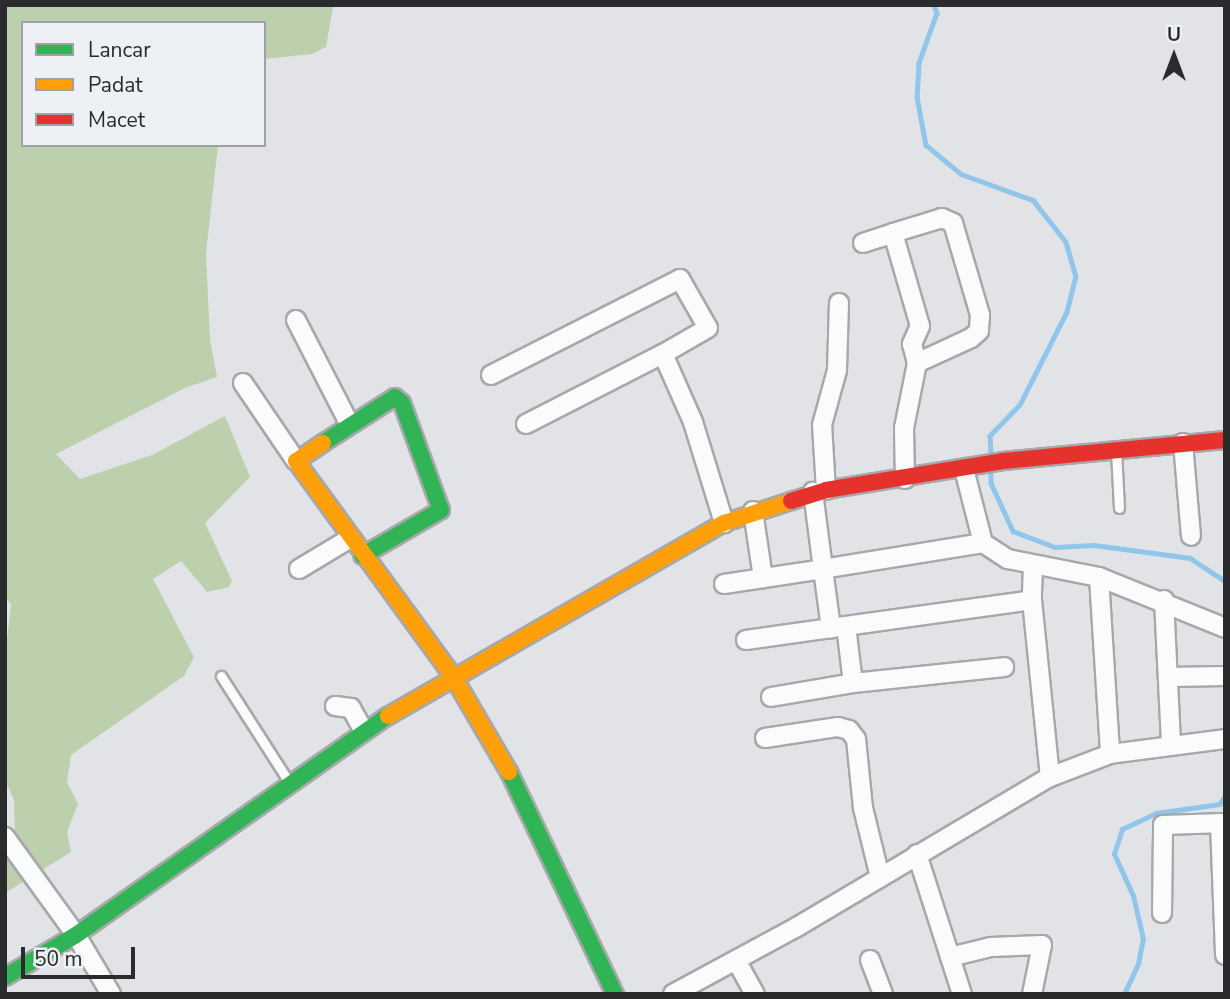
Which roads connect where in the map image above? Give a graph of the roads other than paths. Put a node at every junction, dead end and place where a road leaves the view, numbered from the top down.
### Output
1 (893, 233) junction
2 (863, 243) dead end
3 (839, 303) dead end
4 (296, 320) dead end
5 (663, 354) junction
6 (921, 359) junction
7 (491, 375) dead end
8 (243, 383) dead end
9 (349, 423) junction
10 (526, 424) dead end
11 (1225, 440) edge
12 (1183, 443) junction
13 (1116, 449) junction
14 (296, 461) junction
15 (971, 466) junction
16 (905, 479) junction
17 (820, 491) junction
18 (1119, 508) dead end
19 (754, 511) junction
20 (724, 523) junction
21 (1191, 536) dead end
22 (349, 538) junction
23 (984, 543) junction
24 (362, 556) junction
25 (1033, 565) junction
26 (299, 569) dead end
27 (823, 569) junction
28 (763, 578) junction
29 (1099, 578) junction
30 (724, 584) dead end
31 (1032, 600) junction
32 (1164, 600) junction
33 (839, 627) junction
34 (1225, 628) edge
35 (746, 640) dead end
36 (1004, 667) dead end
37 (221, 676) dead end
38 (1225, 676) edge
39 (1169, 677) junction
40 (454, 678) junction
41 (853, 683) junction
42 (771, 696) dead end
43 (335, 706) dead end
44 (364, 731) junction
45 (765, 738) dead end
46 (1225, 739) edge
47 (1171, 744) junction
48 (1110, 754) junction
49 (1050, 777) junction
50 (289, 782) junction
51 (1222, 823) edge
52 (5, 837) edge
53 (917, 854) junction
54 (880, 877) junction
55 (1161, 913) dead end
56 (76, 935) junction
57 (1225, 956) edge
58 (950, 957) junction
59 (736, 960) junction
60 (870, 960) dead end
61 (5, 977) edge
62 (111, 994) edge
63 (615, 994) edge
64 (673, 994) edge
65 (755, 994) edge
66 (883, 994) edge
67 (962, 994) edge
68 (1032, 994) edge

1 - 2 street
1 - 6 street
1 - 6 street
3 - 17 street
4 - 9 street
5 - 7 street
5 - 10 street
5 - 20 street
6 - 16 street
8 - 14 street
9 - 14 street
9 - 24 street
11 - 12 street
12 - 13 street
12 - 21 street
13 - 15 street
13 - 18 lane
14 - 22 street
15 - 16 street
15 - 23 street
16 - 17 street
17 - 19 street
17 - 27 street
19 - 20 street
19 - 28 street
20 - 40 street
22 - 24 street
22 - 26 street
23 - 25 street
23 - 27 street
24 - 40 street
25 - 29 street
25 - 31 street
27 - 28 street
27 - 33 street
28 - 30 street
29 - 32 street
29 - 48 street
31 - 33 street
31 - 49 street
32 - 34 street
32 - 39 street
33 - 35 street
33 - 41 street
36 - 41 street
37 - 50 lane
38 - 39 street
39 - 47 street
40 - 44 street
40 - 63 street
41 - 42 street
43 - 44 street
44 - 50 street
45 - 54 street
46 - 47 street
47 - 48 street
48 - 49 street
49 - 53 street
50 - 56 street
51 - 55 street
51 - 57 street
52 - 56 street
53 - 54 street
53 - 58 street
54 - 59 street
56 - 61 street
56 - 62 street
58 - 67 street
58 - 68 street
59 - 64 street
59 - 65 street
60 - 66 street

